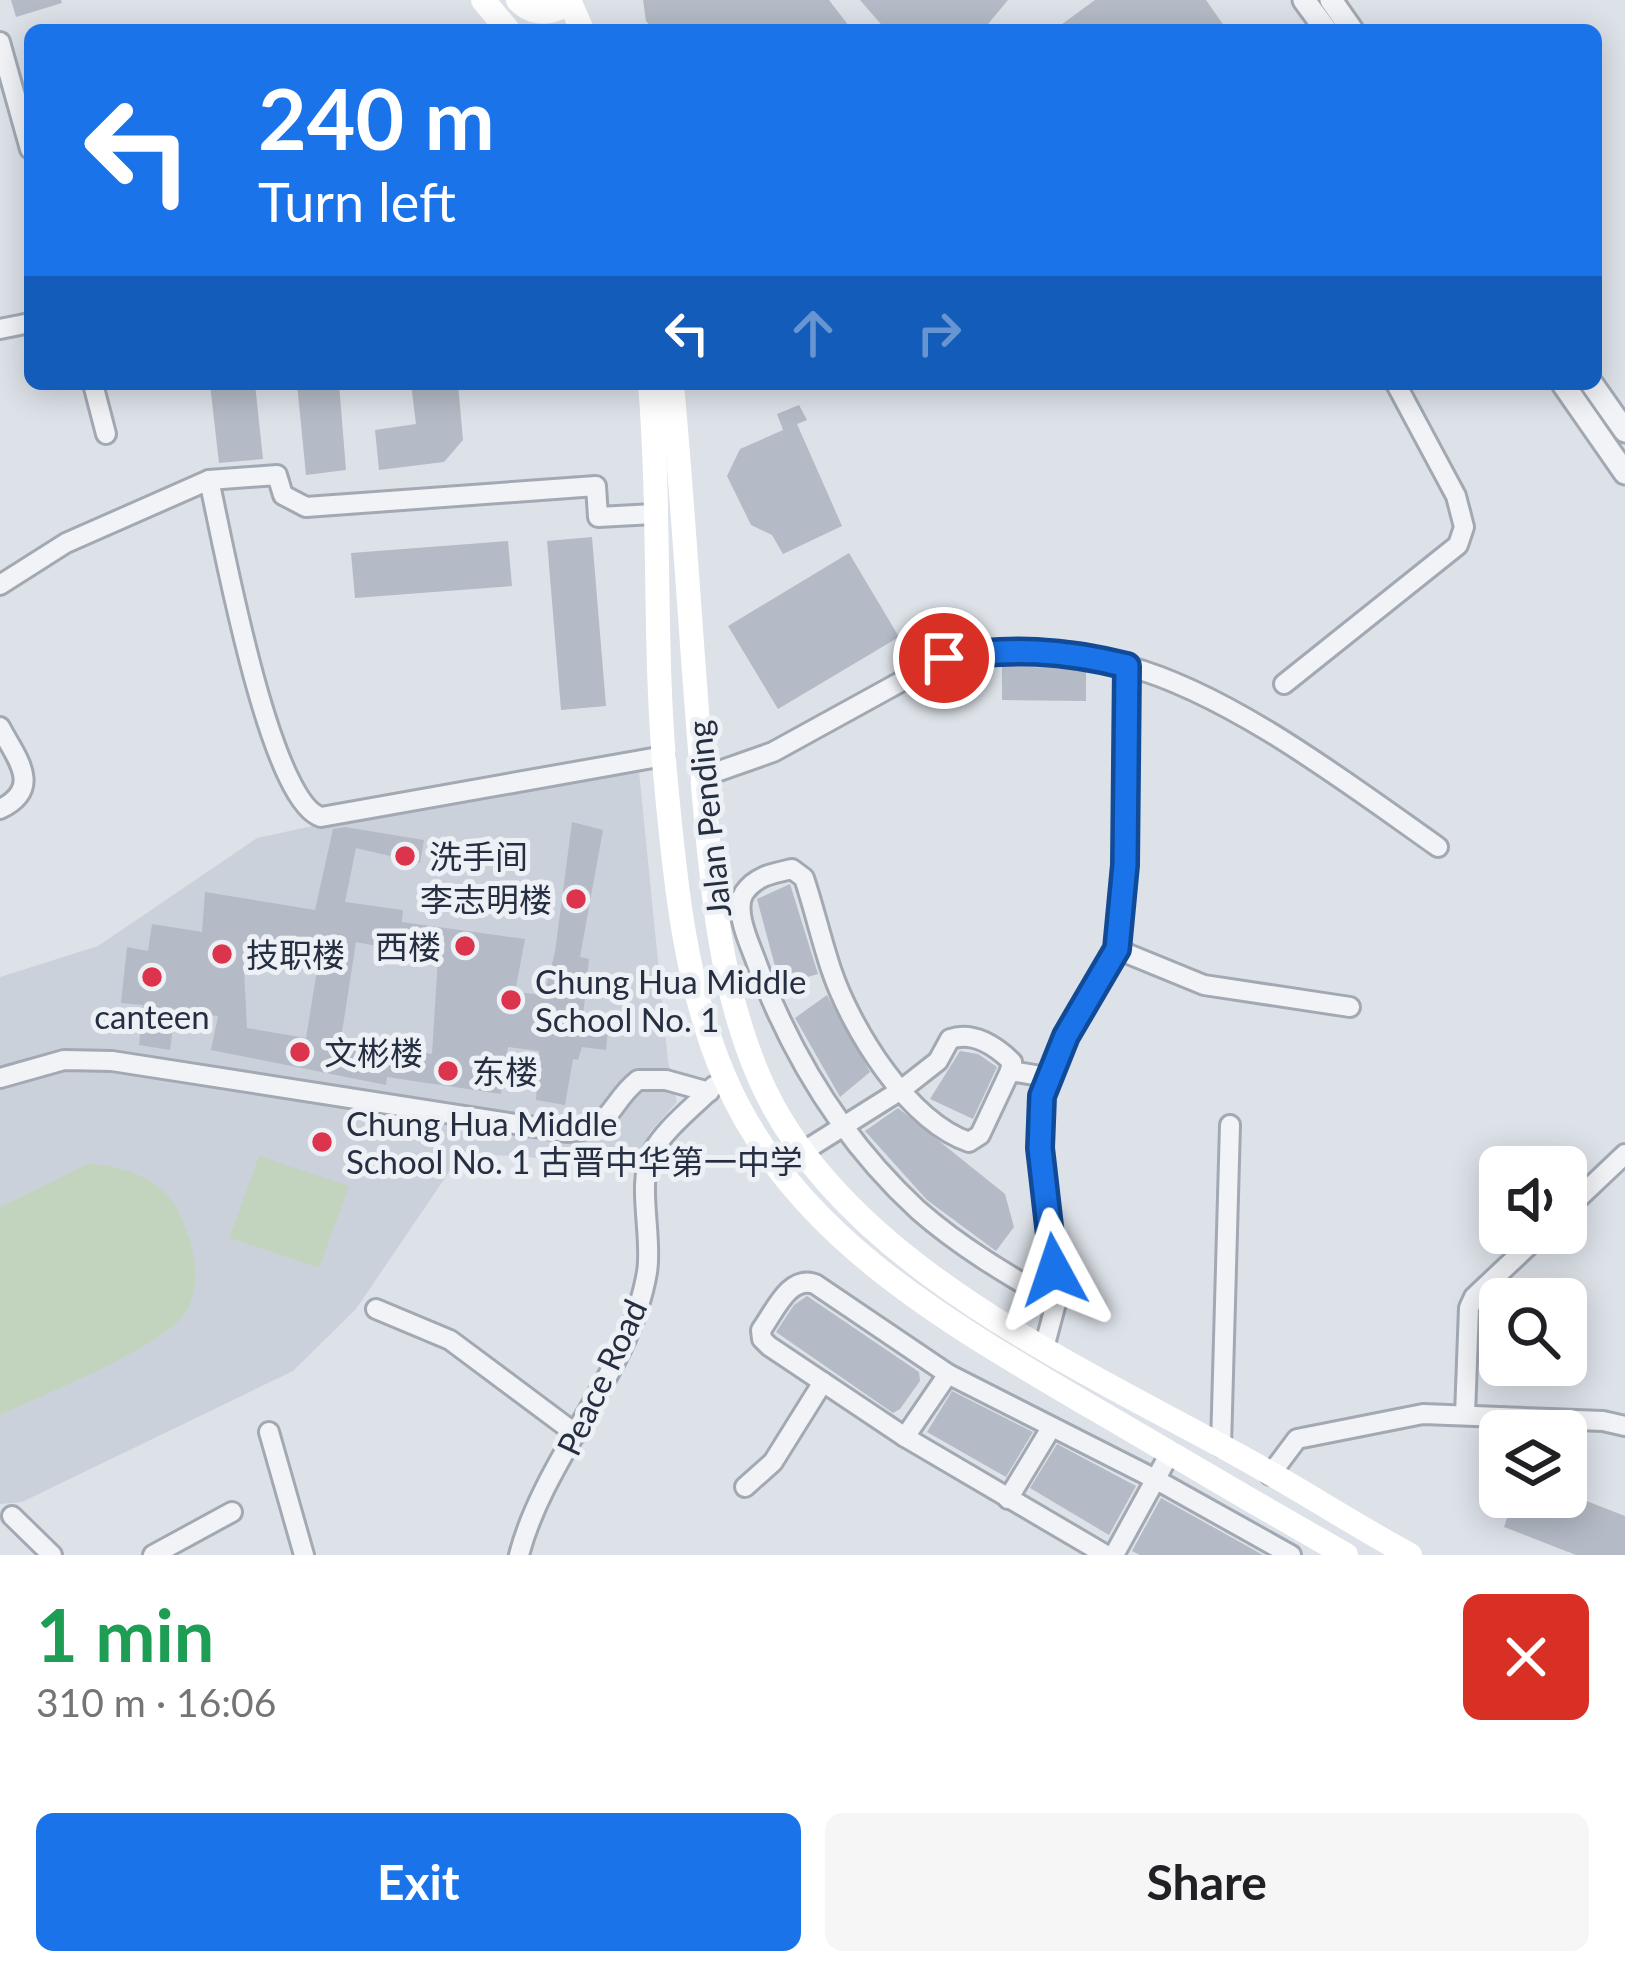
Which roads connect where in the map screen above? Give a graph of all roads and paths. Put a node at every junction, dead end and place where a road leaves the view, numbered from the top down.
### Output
1 (483, 0) edge
2 (568, 0) edge
3 (521, 3) edge
4 (503, 24) edge
5 (0, 41) edge
6 (24, 127) edge
7 (95, 390) edge
8 (650, 390) edge
9 (673, 390) edge
10 (1399, 390) edge
11 (1567, 390) edge
12 (1596, 390) edge
13 (1625, 431) edge
14 (106, 434) dead end
15 (1625, 473) edge
16 (209, 480) junction
17 (654, 514) junction
18 (0, 585) edge
19 (1127, 666) junction
20 (1284, 685) dead end
21 (0, 727) edge
22 (664, 756) junction
23 (702, 777) junction
24 (0, 808) edge
25 (1438, 847) dead end
26 (730, 919) junction
27 (1117, 949) junction
28 (1350, 1006) dead end
29 (1010, 1071) junction
30 (1047, 1077) junction
31 (0, 1078) edge
32 (716, 1084) junction
33 (901, 1090) junction
34 (1230, 1125) dead end
35 (843, 1126) junction
36 (804, 1151) junction
37 (1625, 1154) edge
38 (1587, 1190) edge
39 (1520, 1254) edge
40 (1056, 1303) junction
41 (376, 1309) dead end
42 (1044, 1348) junction
43 (947, 1374) junction
44 (823, 1382) junction
45 (1465, 1415) junction
46 (1625, 1426) edge
47 (1051, 1428) junction
48 (269, 1432) dead end
49 (576, 1434) junction
50 (905, 1437) junction
51 (1221, 1446) junction
52 (1170, 1453) junction
53 (1270, 1475) junction
54 (1155, 1478) junction
55 (746, 1487) dead end
56 (1008, 1498) junction
57 (232, 1512) dead end
58 (12, 1516) dead end
59 (52, 1555) edge
60 (154, 1555) edge
61 (304, 1555) edge
62 (519, 1555) edge
63 (1110, 1555) edge
64 (1291, 1555) edge
65 (1346, 1555) edge
66 (1409, 1555) edge

1 - 4 main road
2 - 3 main road
5 - 6 street
7 - 14 street
8 - 17 main road, Jalan Pending
9 - 23 main road, Jalan Pending
10 - 20 street
11 - 15 street
12 - 13 street
16 - 17 street
16 - 18 street
16 - 22 street
17 - 22 main road, Jalan Pending
19 - 23 street
19 - 25 street
19 - 27 street
21 - 24 street
22 - 32 main road, Jalan Pending
23 - 26 main road, Jalan Pending
26 - 33 street
26 - 35 street
26 - 36 main road, Jalan Pending
27 - 28 street
27 - 30 street
29 - 30 street
29 - 33 street
29 - 33 street
30 - 40 street
31 - 32 street
32 - 49 street, Peace Road
32 - 52 main road, Jalan Pending
33 - 35 street
34 - 51 street
35 - 36 street
35 - 40 street
36 - 42 main road, Jalan Pending
37 - 38 street
39 - 45 street
40 - 42 street
41 - 49 street
42 - 51 main road, Jalan Pending
43 - 44 street
43 - 47 street
43 - 50 street
44 - 50 street
44 - 55 street
45 - 46 street
45 - 53 street
47 - 54 street
47 - 56 street
48 - 61 street
49 - 62 street, Peace Road
50 - 56 street
51 - 53 main road, Jalan Pending
52 - 54 street
52 - 65 main road, Jalan Pending
53 - 66 main road, Jalan Pending
54 - 63 street
54 - 64 street
56 - 63 street
57 - 60 street
58 - 59 street

